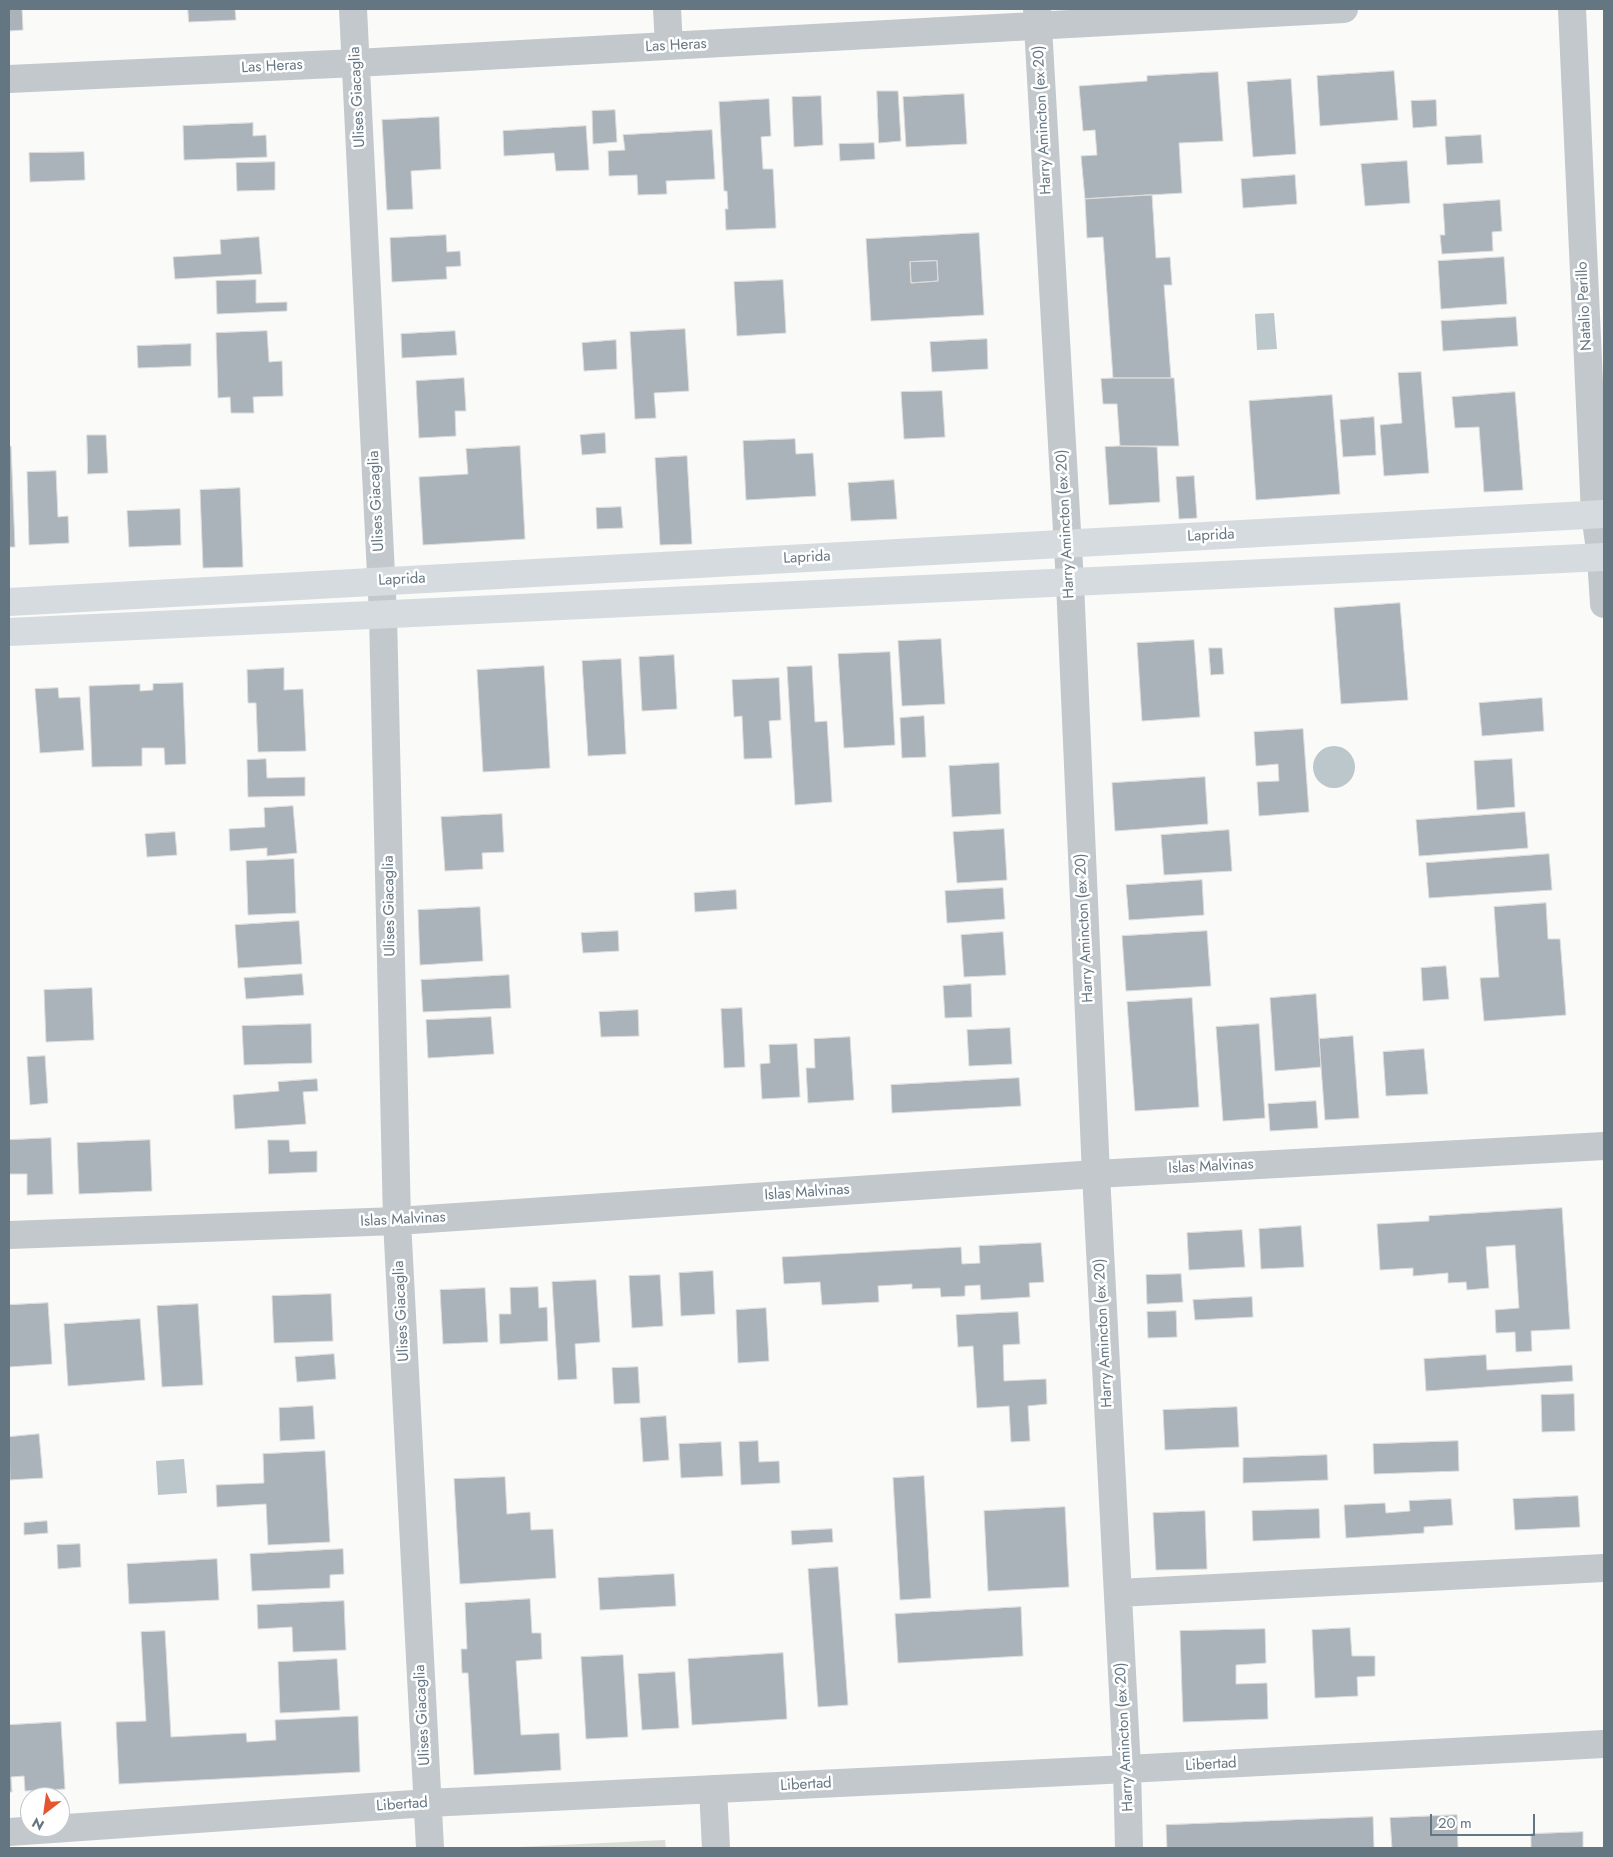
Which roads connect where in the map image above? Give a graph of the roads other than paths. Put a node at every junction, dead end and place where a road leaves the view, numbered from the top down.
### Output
1 (353, 9) edge
2 (667, 9) edge
3 (1344, 9) edge
4 (1572, 9) edge
5 (1037, 18) edge
6 (669, 46) junction
7 (356, 63) junction
8 (9, 80) edge
9 (1600, 514) edge
10 (1068, 544) junction
11 (1603, 557) edge
12 (381, 581) junction
13 (1070, 582) junction
14 (9, 602) edge
15 (1604, 604) edge
16 (383, 615) junction
17 (9, 632) edge
18 (1604, 1146) edge
19 (1096, 1174) junction
20 (398, 1221) junction
21 (9, 1234) edge
22 (1604, 1568) edge
23 (1118, 1593) junction
24 (1604, 1744) edge
25 (1127, 1769) junction
26 (713, 1789) junction
27 (428, 1803) junction
28 (9, 1832) edge
29 (430, 1848) edge
30 (716, 1848) edge
31 (1129, 1848) edge

1 - 7 street, Ulises Giacaglia
2 - 6 street
3 - 5 street, Las Heras
4 - 9 street, Natalio Perillo
5 - 6 street, Las Heras
5 - 10 street, Harry Amincton (ex 20)
6 - 7 street, Las Heras
7 - 8 street, Las Heras
7 - 12 street, Ulises Giacaglia
9 - 10 main road, Laprida
9 - 11 street, Natalio Perillo
10 - 12 main road, Laprida
10 - 13 street, Harry Amincton (ex 20)
11 - 13 main road
11 - 15 street, Natalio Perillo
12 - 14 main road, Laprida
12 - 16 street, Ulises Giacaglia
13 - 16 main road
13 - 19 street, Harry Amincton (ex 20)
16 - 17 main road
16 - 20 street, Ulises Giacaglia
18 - 19 street, Islas Malvinas
19 - 20 street, Islas Malvinas
19 - 23 street, Harry Amincton (ex 20)
20 - 21 street, Islas Malvinas
20 - 27 street, Ulises Giacaglia
22 - 23 street
23 - 25 street, Harry Amincton (ex 20)
24 - 25 street, Libertad
25 - 26 street, Libertad
25 - 31 street, Harry Amincton (ex 20)
26 - 27 street, Libertad
26 - 30 street
27 - 28 street, Libertad
27 - 29 street, Ulises Giacaglia

